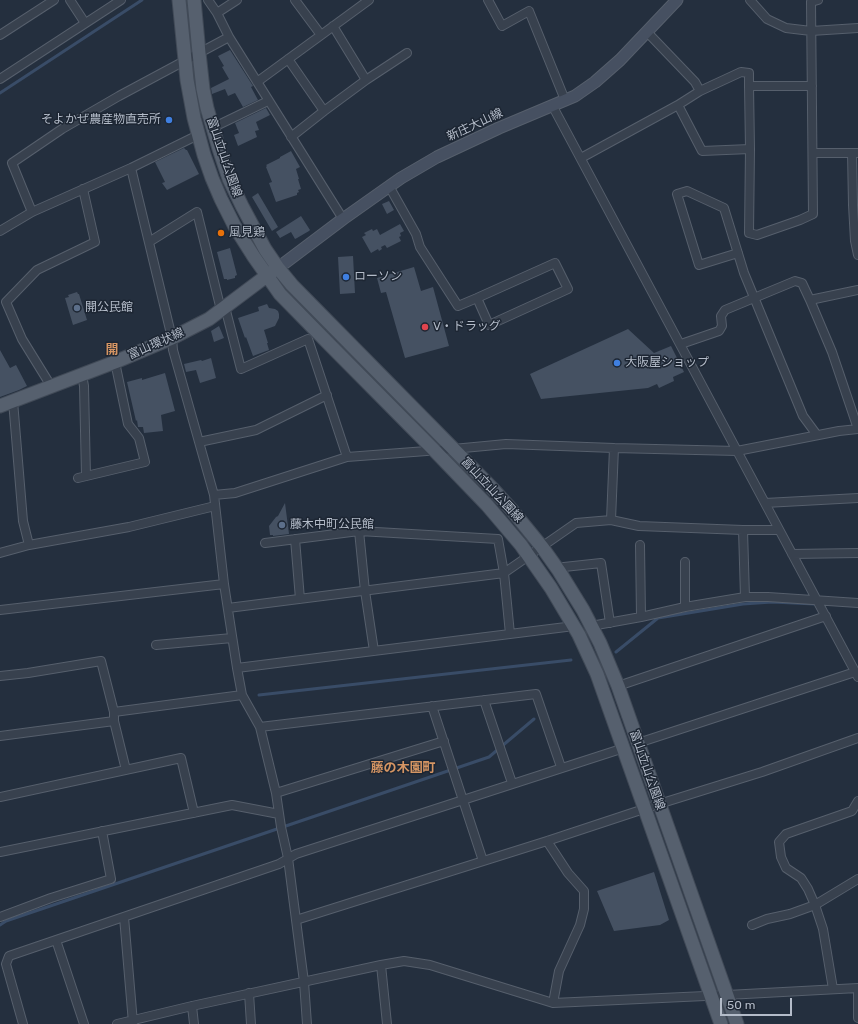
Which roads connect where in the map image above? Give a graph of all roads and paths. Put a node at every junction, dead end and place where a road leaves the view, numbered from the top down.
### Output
1 (54, 0) edge
2 (70, 0) edge
3 (121, 0) edge
4 (179, 0) edge
5 (194, 0) edge
6 (208, 0) edge
7 (237, 0) edge
8 (295, 0) edge
9 (369, 0) edge
10 (488, 0) edge
11 (677, 0) edge
12 (750, 0) edge
13 (818, 0) edge
14 (218, 13) junction
15 (85, 23) junction
16 (333, 26) junction
17 (858, 28) edge
18 (811, 31) junction
19 (647, 32) junction
20 (0, 35) edge
21 (321, 35) junction
22 (228, 37) junction
23 (199, 53) junction
24 (407, 53) dead end
25 (288, 59) junction
26 (185, 61) junction
27 (0, 79) edge
28 (366, 80) junction
29 (257, 82) junction
30 (749, 86) junction
31 (812, 86) junction
32 (700, 91) junction
33 (565, 100) junction
34 (268, 101) junction
35 (552, 105) junction
36 (678, 105) junction
37 (324, 111) junction
38 (212, 128) junction
39 (198, 135) junction
40 (291, 137) junction
41 (750, 149) junction
42 (813, 153) junction
43 (855, 153) edge
44 (581, 158) junction
45 (131, 168) junction
46 (389, 186) junction
47 (83, 189) junction
48 (855, 205) edge
49 (32, 212) junction
50 (343, 219) junction
51 (0, 231) edge
52 (149, 242) junction
53 (738, 253) junction
54 (858, 255) edge
55 (278, 268) junction
56 (267, 276) junction
57 (858, 290) edge
58 (477, 298) junction
59 (754, 298) junction
60 (810, 300) junction
61 (223, 308) junction
62 (172, 338) junction
63 (680, 344) junction
64 (115, 362) junction
65 (82, 375) junction
66 (51, 386) junction
67 (327, 395) junction
68 (13, 401) junction
69 (0, 406) edge
70 (858, 429) edge
71 (817, 435) junction
72 (199, 442) junction
73 (614, 448) junction
74 (453, 449) junction
75 (434, 450) junction
76 (737, 451) junction
77 (347, 457) junction
78 (214, 495) junction
79 (858, 498) edge
80 (765, 502) junction
81 (215, 506) junction
82 (611, 520) junction
83 (744, 530) junction
84 (780, 530) junction
85 (359, 531) junction
86 (295, 539) junction
87 (265, 542) dead end
88 (28, 545) junction
89 (640, 545) dead end
90 (542, 547) junction
91 (0, 553) edge
92 (858, 553) edge
93 (792, 554) junction
94 (529, 556) junction
95 (685, 562) dead end
96 (559, 571) junction
97 (504, 573) junction
98 (224, 584) junction
99 (365, 591) junction
100 (745, 598) junction
101 (300, 599) junction
102 (817, 600) junction
103 (858, 603) edge
104 (685, 607) junction
105 (228, 608) junction
106 (0, 610) edge
107 (826, 616) junction
108 (641, 617) junction
109 (610, 622) junction
110 (574, 626) junction
111 (591, 626) junction
112 (510, 634) junction
113 (232, 638) junction
114 (156, 645) dead end
115 (374, 651) junction
116 (237, 668) junction
117 (857, 674) edge
118 (0, 676) edge
119 (618, 686) junction
120 (242, 695) junction
121 (484, 700) junction
122 (432, 706) junction
123 (114, 712) junction
124 (114, 721) junction
125 (260, 727) junction
126 (0, 736) edge
127 (858, 738) edge
128 (444, 741) junction
129 (638, 743) junction
130 (624, 748) junction
131 (561, 767) junction
132 (126, 770) junction
133 (512, 783) junction
134 (276, 793) junction
135 (0, 797) edge
136 (463, 799) junction
137 (858, 801) edge
138 (659, 804) junction
139 (645, 808) junction
140 (194, 813) junction
141 (279, 814) junction
142 (102, 831) junction
143 (547, 841) junction
144 (0, 852) edge
145 (288, 858) junction
146 (483, 861) junction
147 (858, 879) edge
148 (815, 906) junction
149 (0, 917) edge
150 (124, 917) junction
151 (296, 920) junction
152 (752, 925) dead end
153 (56, 940) junction
154 (381, 965) junction
155 (304, 982) junction
156 (858, 988) edge
157 (833, 990) junction
158 (249, 993) junction
159 (727, 995) junction
160 (711, 996) junction
161 (553, 1003) junction
162 (192, 1006) junction
163 (858, 1018) edge
164 (133, 1022) edge
165 (23, 1024) edge
166 (84, 1024) edge
167 (117, 1024) edge
168 (194, 1024) edge
169 (251, 1024) edge
170 (307, 1024) edge
171 (387, 1024) edge
172 (721, 1024) edge
173 (737, 1024) edge

1 - 20 street
2 - 15 street
3 - 15 street
4 - 26 main road, 富山立山公園線
5 - 23 main road, 富山立山公園線
6 - 14 street
7 - 14 street
8 - 21 street
9 - 16 street
10 - 33 street
11 - 19 main road, 新庄大山線
12 - 18 street
13 - 18 street
14 - 22 street
15 - 27 street
16 - 21 street
16 - 28 street
17 - 18 street
18 - 31 street
19 - 32 street
19 - 33 main road, 新庄大山線
21 - 25 street
22 - 23 street
22 - 29 street
23 - 26 street
23 - 38 main road, 富山立山公園線
24 - 28 street
25 - 29 street
25 - 37 street
26 - 39 main road, 富山立山公園線
26 - 49 street
28 - 37 street
29 - 34 street
30 - 31 street
30 - 32 street
30 - 41 street
31 - 42 street
32 - 36 street
33 - 35 main road, 新庄大山線
34 - 38 street
34 - 40 street
35 - 44 street
35 - 46 main road, 新庄大山線
36 - 41 street
36 - 44 street
37 - 40 street
38 - 55 main road, 富山立山公園線
39 - 45 street
39 - 56 main road, 富山立山公園線
40 - 50 street
41 - 42 street
42 - 43 street
43 - 48 street
44 - 63 street
45 - 47 street
45 - 52 street
46 - 50 main road, 新庄大山線
46 - 58 street
47 - 49 street
47 - 66 street
48 - 54 street
49 - 51 street
50 - 55 main road, 新庄大山線
52 - 61 street
52 - 62 street
53 - 53 street
53 - 59 street
55 - 56 main road, 富山環状線
55 - 74 main road, 富山立山公園線
56 - 61 main road, 富山環状線
56 - 75 main road, 富山立山公園線
57 - 60 street
58 - 58 street
59 - 60 street
59 - 63 street
59 - 71 street
60 - 70 street
61 - 62 main road, 富山環状線
61 - 67 street
62 - 64 main road, 富山環状線
62 - 72 street
63 - 76 street
64 - 65 main road, 富山環状線
64 - 65 street
65 - 66 main road, 富山環状線
66 - 68 main road, 富山環状線
67 - 72 street
67 - 77 street
68 - 69 main road, 富山環状線
68 - 88 street
70 - 71 street
71 - 76 street
72 - 78 street
73 - 74 street
73 - 76 street
73 - 82 street
74 - 75 street
74 - 90 main road, 富山立山公園線
75 - 77 street
75 - 94 main road, 富山立山公園線
76 - 80 street
77 - 78 street
78 - 81 street
79 - 80 street
80 - 84 street
81 - 88 street
81 - 98 street
82 - 83 street
82 - 90 street
83 - 84 street
83 - 100 street
84 - 93 street
85 - 86 street
85 - 97 street
85 - 99 street
86 - 87 street
86 - 101 street
88 - 91 street
89 - 108 street
90 - 94 street
90 - 96 main road, 富山立山公園線
92 - 93 street
93 - 102 street
94 - 97 street
94 - 110 main road, 富山立山公園線
95 - 104 street
96 - 109 street
96 - 111 main road, 富山立山公園線
97 - 99 street
97 - 112 street
98 - 105 street
98 - 106 street
99 - 101 street
99 - 115 street
100 - 102 street
100 - 104 street
101 - 105 street
102 - 103 street
102 - 107 street
104 - 108 street
105 - 113 street
107 - 117 street
107 - 119 street
108 - 109 street
109 - 111 street
110 - 112 street
110 - 130 main road, 富山立山公園線
111 - 119 main road, 富山立山公園線
112 - 115 street
113 - 114 street
113 - 116 street
115 - 116 street
116 - 120 street
117 - 129 street
118 - 123 street
119 - 129 main road, 富山立山公園線
120 - 123 street
120 - 125 street
121 - 122 street
121 - 131 street
121 - 133 street
122 - 125 street
122 - 128 street
123 - 124 street
124 - 126 street
124 - 132 street
125 - 134 street
127 - 138 street
128 - 134 street
128 - 136 street
129 - 138 main road, 富山立山公園線
130 - 131 street
130 - 139 main road, 富山立山公園線
131 - 133 street
132 - 135 street
132 - 140 street
133 - 136 street
134 - 141 street
136 - 145 street
136 - 146 street
137 - 148 street
138 - 139 street
138 - 159 main road, 富山立山公園線
139 - 143 street
139 - 160 main road, 富山立山公園線
140 - 141 street
140 - 142 street
141 - 145 street
142 - 144 street
142 - 149 street
143 - 146 street
143 - 161 street
145 - 150 street
145 - 151 street
146 - 151 street
147 - 148 street
148 - 152 street
148 - 157 street
150 - 153 street
150 - 164 street
151 - 155 street
153 - 165 street
153 - 166 street
154 - 155 street
154 - 161 street
154 - 171 street
155 - 158 street
155 - 170 street
156 - 157 street
156 - 163 street
157 - 159 street
158 - 162 street
158 - 169 street
159 - 160 street
159 - 173 main road, 富山立山公園線
160 - 161 street
160 - 172 main road, 富山立山公園線
162 - 164 street
162 - 168 street
164 - 167 street

